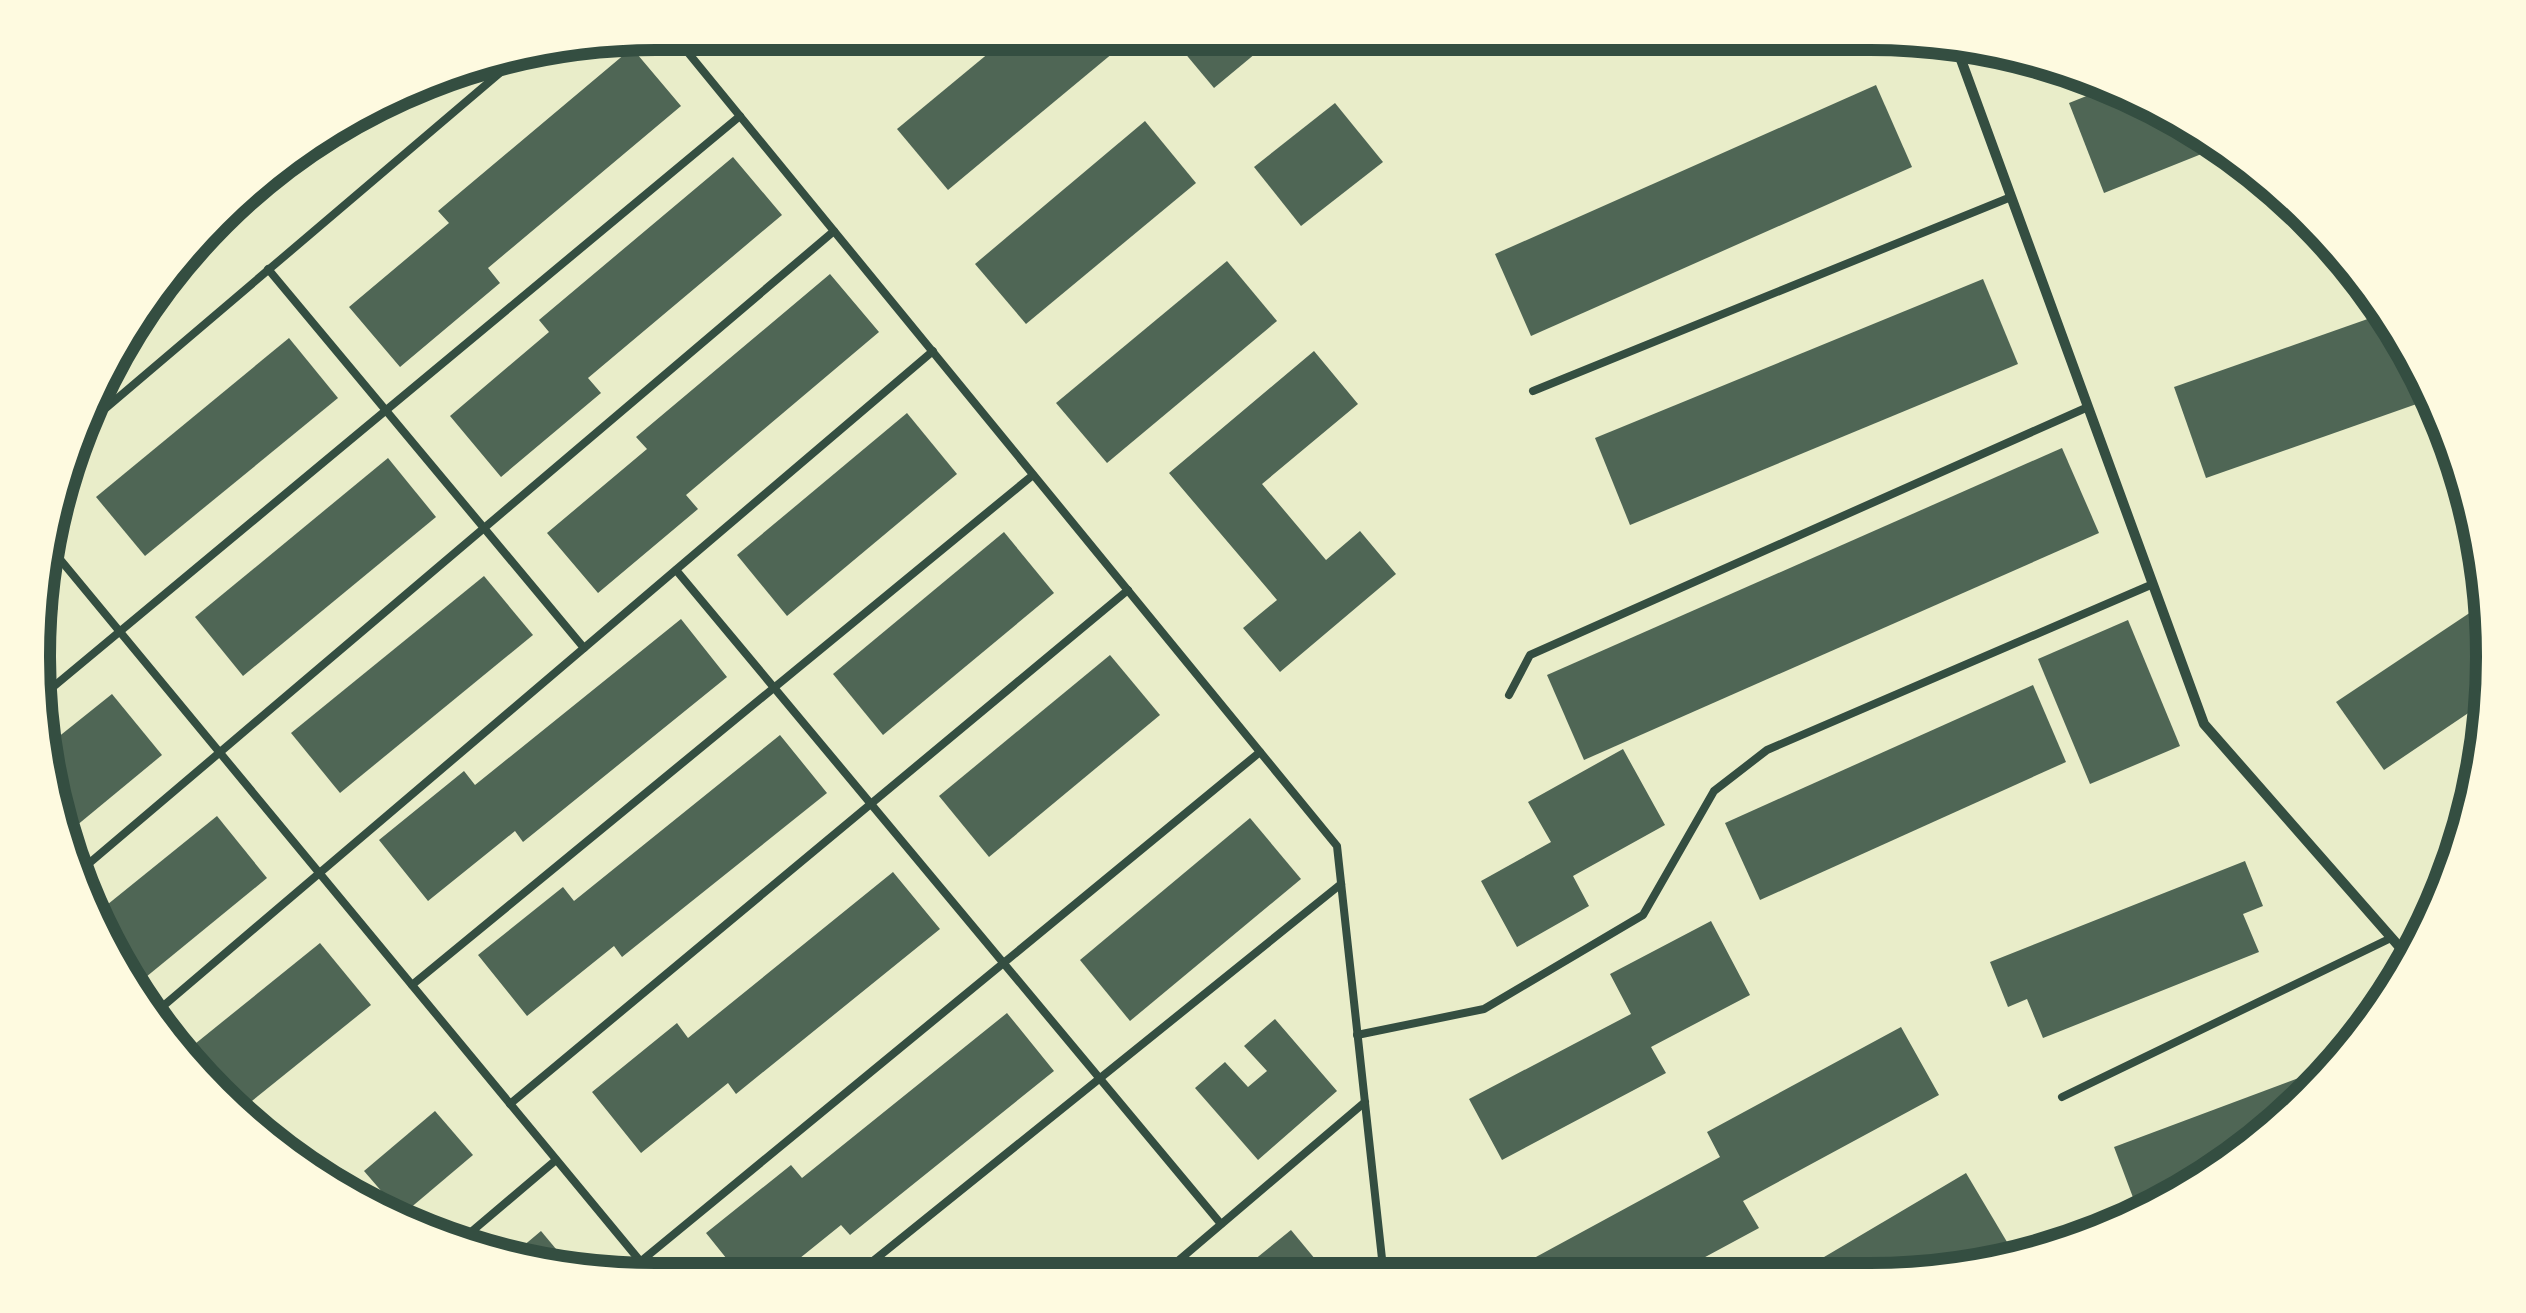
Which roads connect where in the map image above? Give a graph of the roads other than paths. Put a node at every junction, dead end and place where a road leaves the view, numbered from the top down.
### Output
1 (687, 50) edge
2 (1960, 57) edge
3 (503, 70) edge
4 (740, 116) junction
5 (2011, 197) junction
6 (834, 231) junction
7 (268, 269) junction
8 (933, 352) junction
9 (1532, 391) dead end
10 (2088, 407) junction
11 (386, 410) junction
12 (102, 411) edge
13 (1033, 475) junction
14 (484, 528) junction
15 (58, 558) edge
16 (676, 570) junction
17 (2153, 584) junction
18 (1128, 590) junction
19 (120, 632) junction
20 (584, 648) junction
21 (774, 688) junction
22 (51, 689) edge
23 (1508, 696) dead end
24 (1260, 752) junction
25 (219, 753) junction
26 (871, 804) junction
27 (87, 865) edge
28 (319, 873) junction
29 (1341, 884) junction
30 (2391, 938) junction
31 (2401, 949) edge
32 (1004, 962) junction
33 (412, 985) junction
34 (162, 1007) edge
35 (1357, 1035) junction
36 (1100, 1078) junction
37 (2062, 1096) dead end
38 (1365, 1102) junction
39 (510, 1104) junction
40 (556, 1160) junction
41 (1221, 1224) junction
42 (470, 1233) edge
43 (640, 1262) joint
44 (871, 1263) edge
45 (1176, 1263) edge
46 (1382, 1263) edge

1 - 4 lane
2 - 5 street
3 - 7 lane
4 - 6 lane
4 - 11 lane
5 - 9 lane
5 - 10 street
6 - 8 lane
6 - 14 lane
7 - 11 lane
7 - 12 lane
8 - 13 lane
8 - 16 lane
10 - 17 street
10 - 23 lane
11 - 14 lane
11 - 19 lane
13 - 18 lane
13 - 21 lane
14 - 20 lane
14 - 25 lane
15 - 19 lane
16 - 20 lane
16 - 21 lane
17 - 30 street
17 - 35 lane
18 - 24 lane
18 - 26 lane
19 - 22 lane
19 - 25 lane
20 - 28 lane
21 - 26 lane
21 - 33 lane
24 - 29 lane
24 - 32 lane
25 - 27 lane
25 - 28 lane
26 - 32 lane
26 - 39 lane
28 - 33 lane
28 - 34 lane
29 - 35 lane
29 - 36 lane
30 - 31 street
30 - 37 lane
32 - 36 lane
32 - 43 lane
33 - 39 lane
35 - 38 lane
36 - 41 lane
36 - 44 lane
38 - 41 lane
38 - 46 lane
39 - 40 lane
40 - 42 lane
40 - 43 lane
41 - 45 lane

